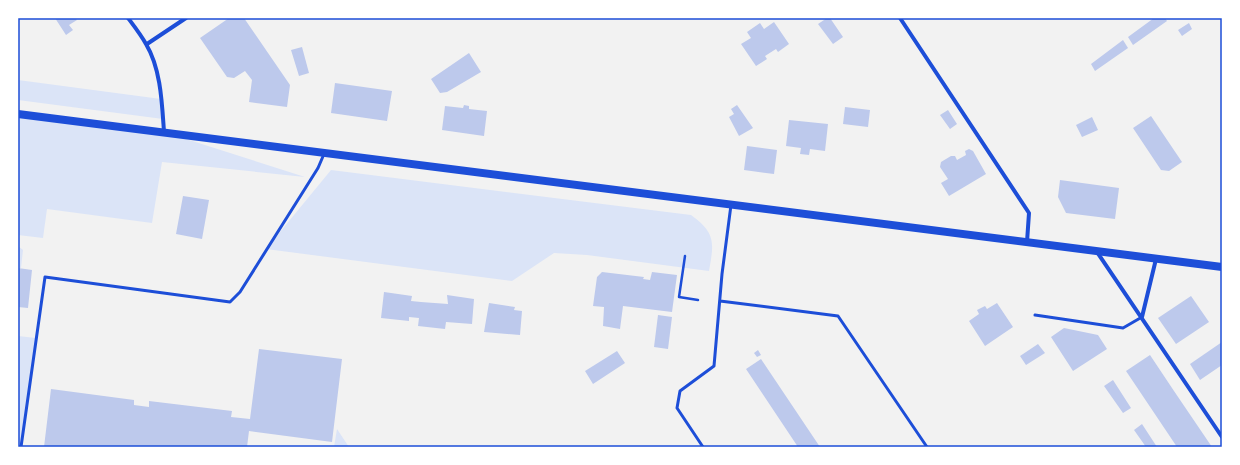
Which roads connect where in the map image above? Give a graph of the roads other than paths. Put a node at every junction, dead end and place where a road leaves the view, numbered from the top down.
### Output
1 (128, 18) edge
2 (186, 18) edge
3 (900, 18) edge
4 (147, 44) junction
5 (18, 114) edge
6 (164, 132) junction
7 (325, 152) junction
8 (731, 205) junction
9 (1027, 242) junction
10 (1097, 251) junction
11 (1156, 259) junction
12 (1222, 267) edge
13 (720, 301) junction
14 (1036, 315) dead end
15 (1142, 318) junction
16 (1222, 437) edge
17 (22, 447) edge
18 (703, 447) edge
19 (927, 447) edge

1 - 4 street
2 - 4 street
3 - 9 street
4 - 6 street
5 - 6 main road
6 - 7 main road
7 - 8 main road
7 - 17 lane
8 - 9 main road
8 - 13 lane
9 - 10 main road
10 - 11 main road
10 - 15 street
11 - 12 main road
11 - 15 street
13 - 18 lane
13 - 19 lane
14 - 15 lane
15 - 16 street

